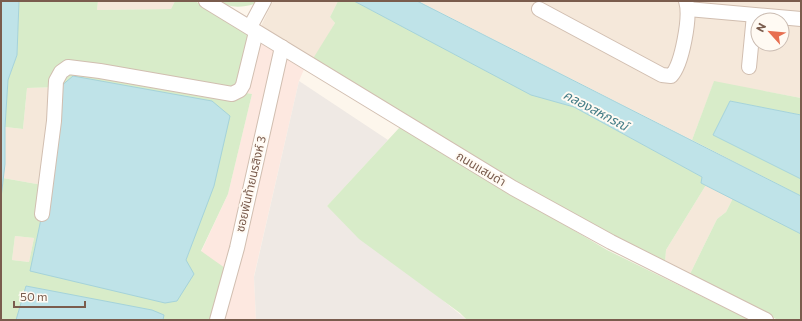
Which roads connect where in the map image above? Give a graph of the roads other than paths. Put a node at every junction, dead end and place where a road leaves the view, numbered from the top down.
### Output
1 (206, 1) edge
2 (264, 1) edge
3 (687, 5) edge
4 (539, 10) dead end
5 (750, 14) edge
6 (790, 18) edge
7 (801, 19) edge
8 (253, 30) junction
9 (282, 47) junction
10 (751, 52) edge
11 (750, 67) dead end
12 (42, 214) dead end
13 (217, 320) edge
14 (766, 320) edge

1 - 8 street, ถนนแสมดำ
2 - 8 street
3 - 4 street
3 - 5 street
6 - 7 street
8 - 9 street, ถนนแสมดำ
8 - 12 street
9 - 13 street, ซอยพันท้ายนรสิงห์ 3
9 - 14 street, ถนนแสมดำ
10 - 11 street

